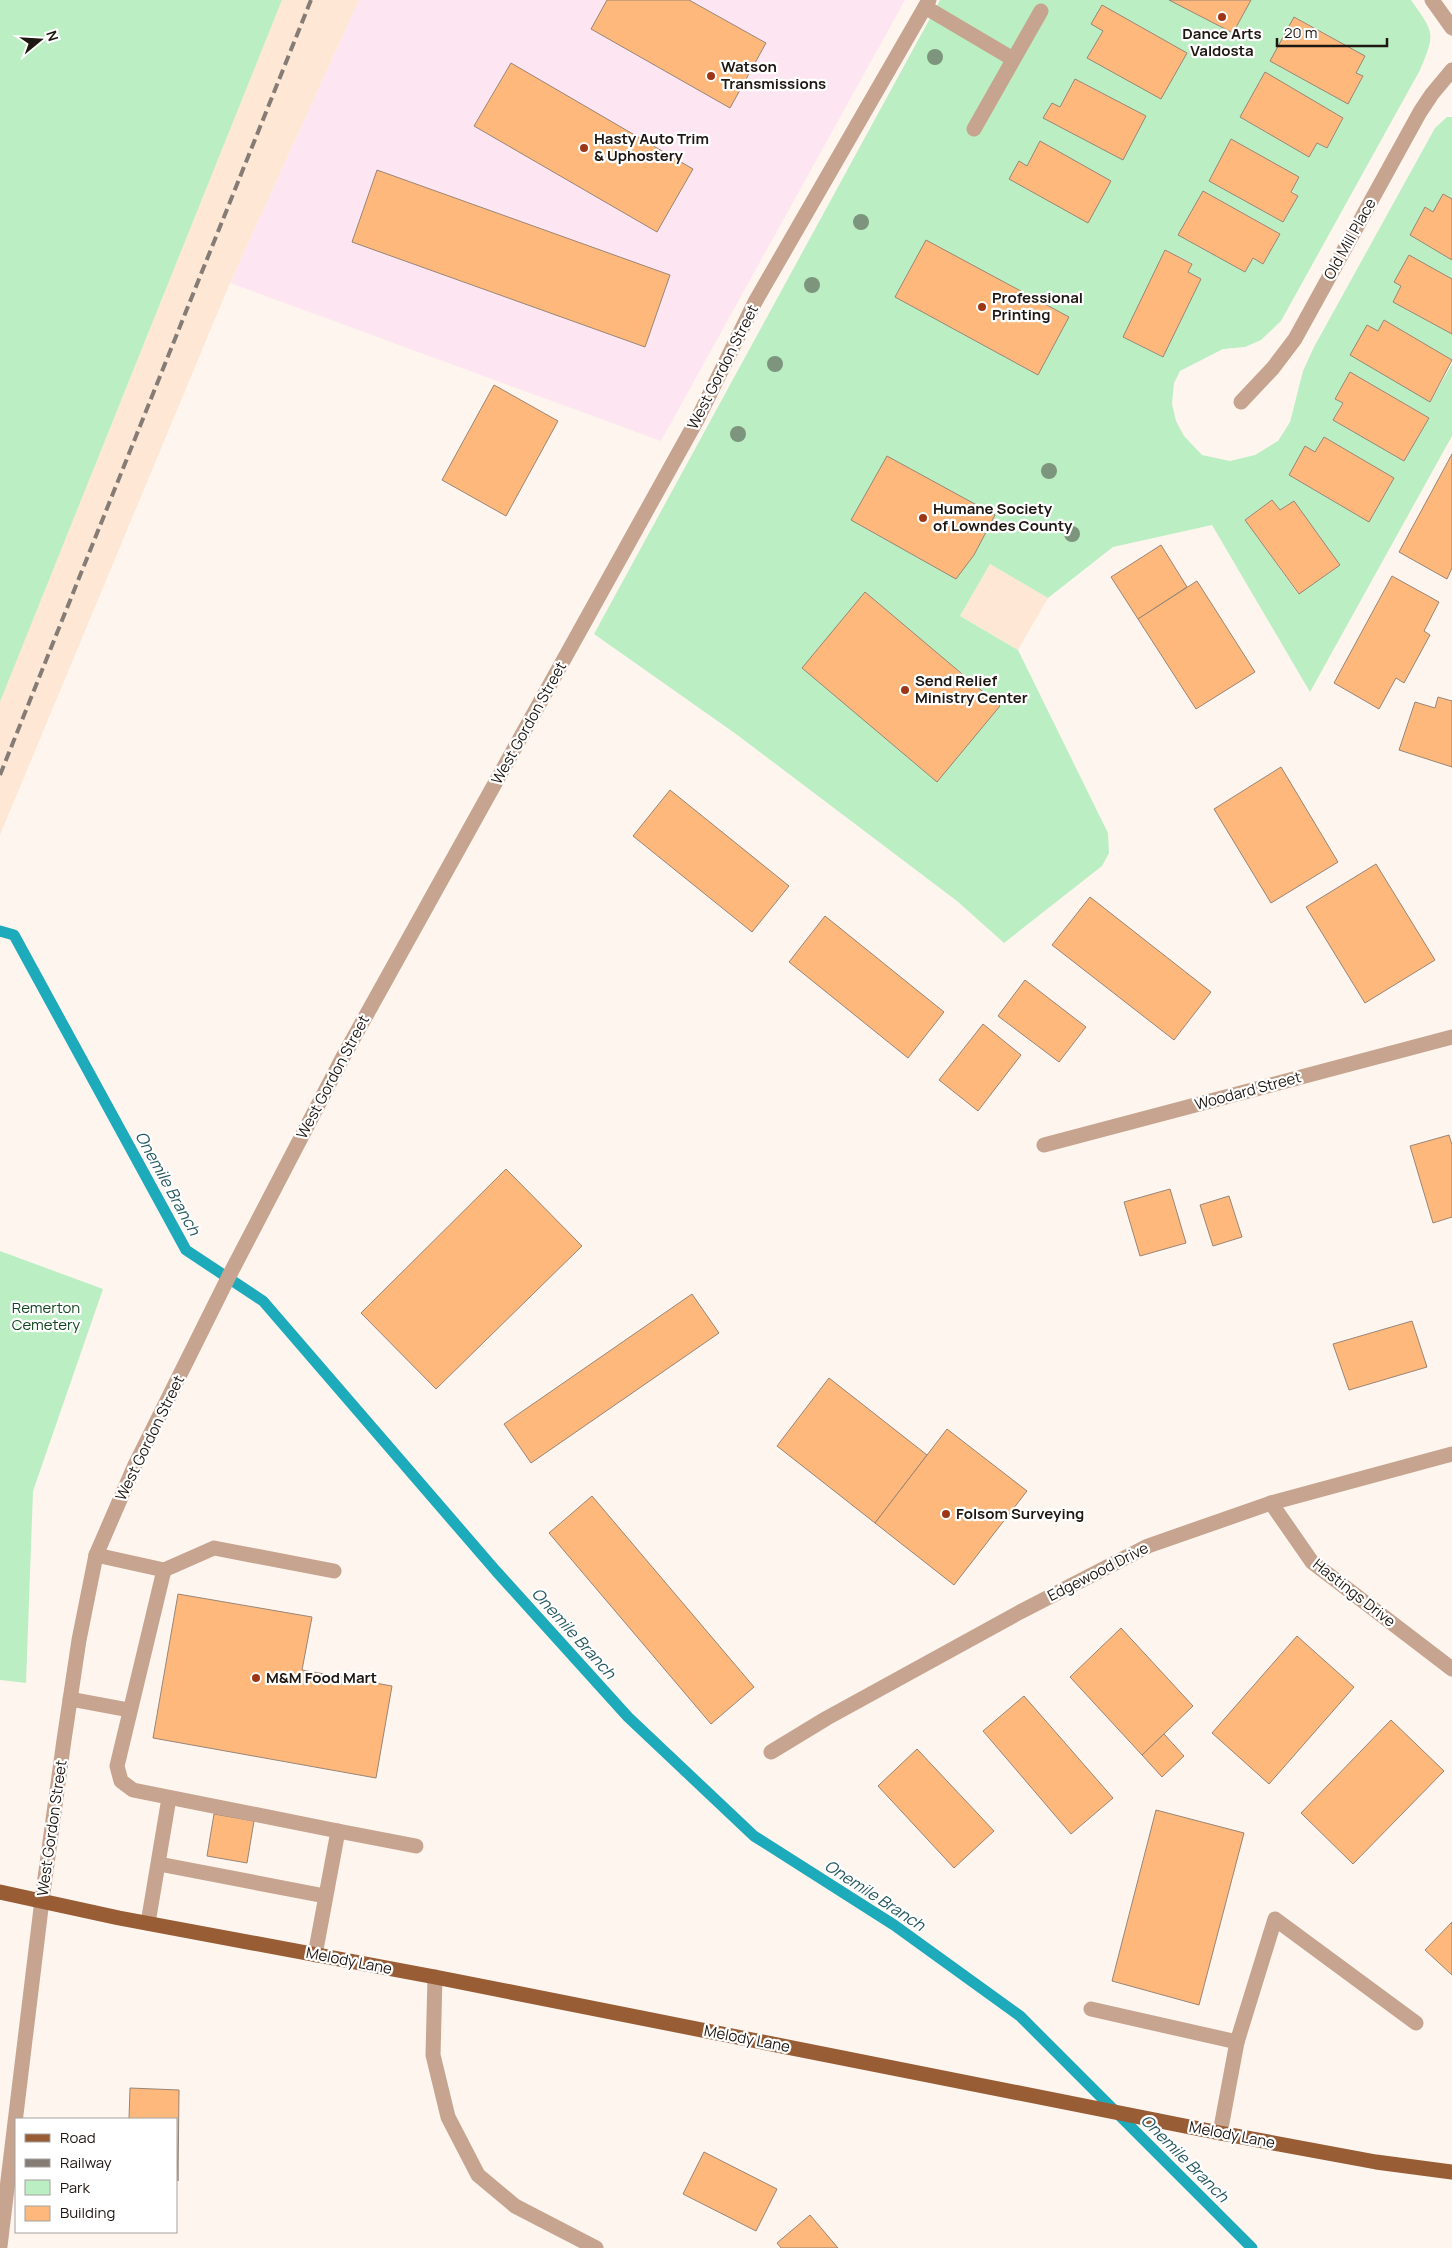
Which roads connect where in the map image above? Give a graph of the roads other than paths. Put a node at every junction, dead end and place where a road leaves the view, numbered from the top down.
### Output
1 (1432, 0) edge
2 (927, 3) edge
3 (1041, 11) dead end
4 (1452, 28) edge
5 (1013, 59) junction
6 (1452, 70) edge
7 (974, 129) dead end
8 (1241, 402) dead end
9 (1452, 1037) edge
10 (1044, 1145) dead end
11 (1452, 1454) edge
12 (1271, 1503) junction
13 (96, 1555) junction
14 (164, 1570) junction
15 (334, 1571) dead end
16 (1452, 1669) edge
17 (70, 1699) junction
18 (129, 1710) junction
19 (770, 1752) dead end
20 (170, 1798) junction
21 (338, 1831) junction
22 (416, 1846) dead end
23 (159, 1864) junction
24 (0, 1892) edge
25 (325, 1896) junction
26 (42, 1900) junction
27 (148, 1923) junction
28 (315, 1954) junction
29 (435, 1977) junction
30 (1091, 2010) dead end
31 (1416, 2023) dead end
32 (1237, 2042) junction
33 (16, 2118) edge
34 (15, 2122) edge
35 (1220, 2132) junction
36 (1452, 2172) edge
37 (0, 2246) edge
38 (596, 2248) edge

1 - 4 street
2 - 5 street
2 - 13 street, West Gordon Street
3 - 5 street
5 - 7 street
6 - 8 street, Old Mill Place
9 - 10 street, Woodard Street
11 - 12 street, Edgewood Drive
12 - 16 street, Hastings Drive
12 - 19 street, Edgewood Drive
13 - 14 street
13 - 17 street, West Gordon Street
14 - 15 street
14 - 18 street
17 - 18 street
17 - 26 street, West Gordon Street
18 - 20 street
20 - 21 street
20 - 23 street
21 - 22 street
21 - 25 street
23 - 25 street
23 - 27 street
24 - 26 main road, Melody Lane
25 - 28 street
26 - 27 main road, Melody Lane
26 - 33 street, West Gordon Street
27 - 28 main road, Melody Lane
28 - 29 main road, Melody Lane
29 - 35 main road, Melody Lane
29 - 38 street
30 - 32 street
31 - 32 street
32 - 35 street
34 - 37 street, West Gordon Street
35 - 36 main road, Melody Lane

